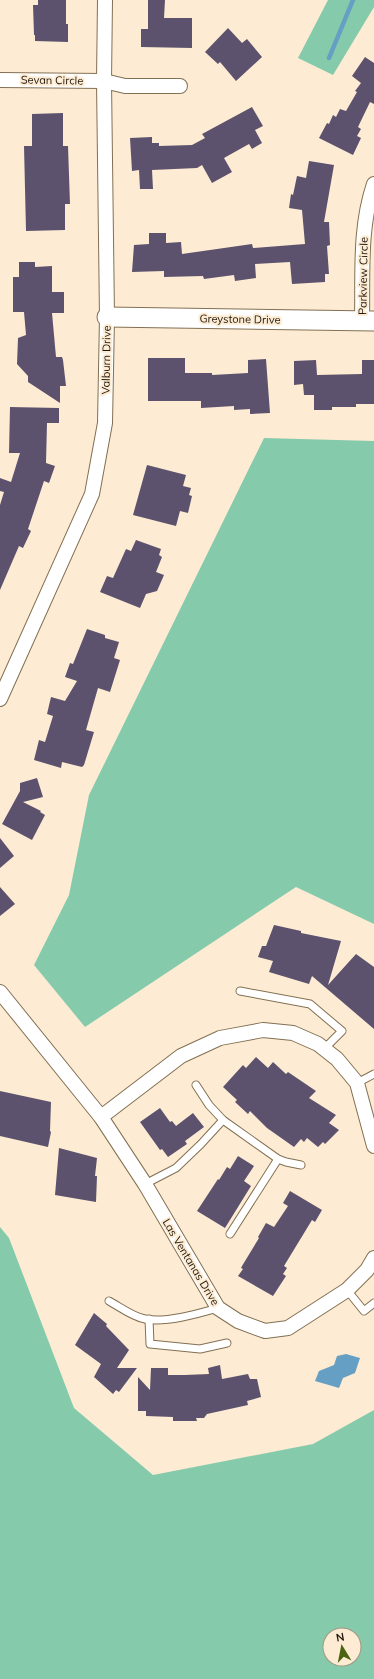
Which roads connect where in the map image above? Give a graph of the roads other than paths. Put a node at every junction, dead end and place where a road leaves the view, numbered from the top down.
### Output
1 (105, 0) edge
2 (0, 80) edge
3 (104, 81) junction
4 (180, 86) dead end
5 (374, 184) edge
6 (107, 317) junction
7 (368, 321) edge
8 (0, 699) edge
9 (240, 991) dead end
10 (0, 992) edge
11 (324, 1049) junction
12 (374, 1074) edge
13 (357, 1083) junction
14 (196, 1085) dead end
15 (102, 1117) junction
16 (223, 1120) junction
17 (374, 1142) edge
18 (278, 1159) junction
19 (301, 1165) dead end
20 (145, 1184) junction
21 (230, 1234) dead end
22 (374, 1258) edge
23 (347, 1290) junction
24 (110, 1301) dead end
25 (374, 1303) edge
26 (218, 1308) junction
27 (149, 1320) junction
28 (227, 1343) dead end

1 - 3 street, Valburn Drive
2 - 3 street, Sevan Circle
3 - 4 street, Sevan Circle
3 - 6 street, Valburn Drive
5 - 7 street, Parkview Circle
6 - 7 street, Greystone Drive
6 - 8 street, Valburn Drive
9 - 11 lane
10 - 15 street, Las Ventanas Drive
11 - 13 street
11 - 15 street
12 - 13 lane
13 - 17 street
14 - 16 lane
15 - 20 street, Las Ventanas Drive
16 - 18 lane
16 - 20 lane
18 - 19 lane
18 - 21 lane
20 - 26 street, Las Ventanas Drive
22 - 23 street, Las Ventanas Drive
23 - 25 lane
23 - 26 street, Las Ventanas Drive
24 - 27 lane
26 - 27 lane
27 - 28 lane

